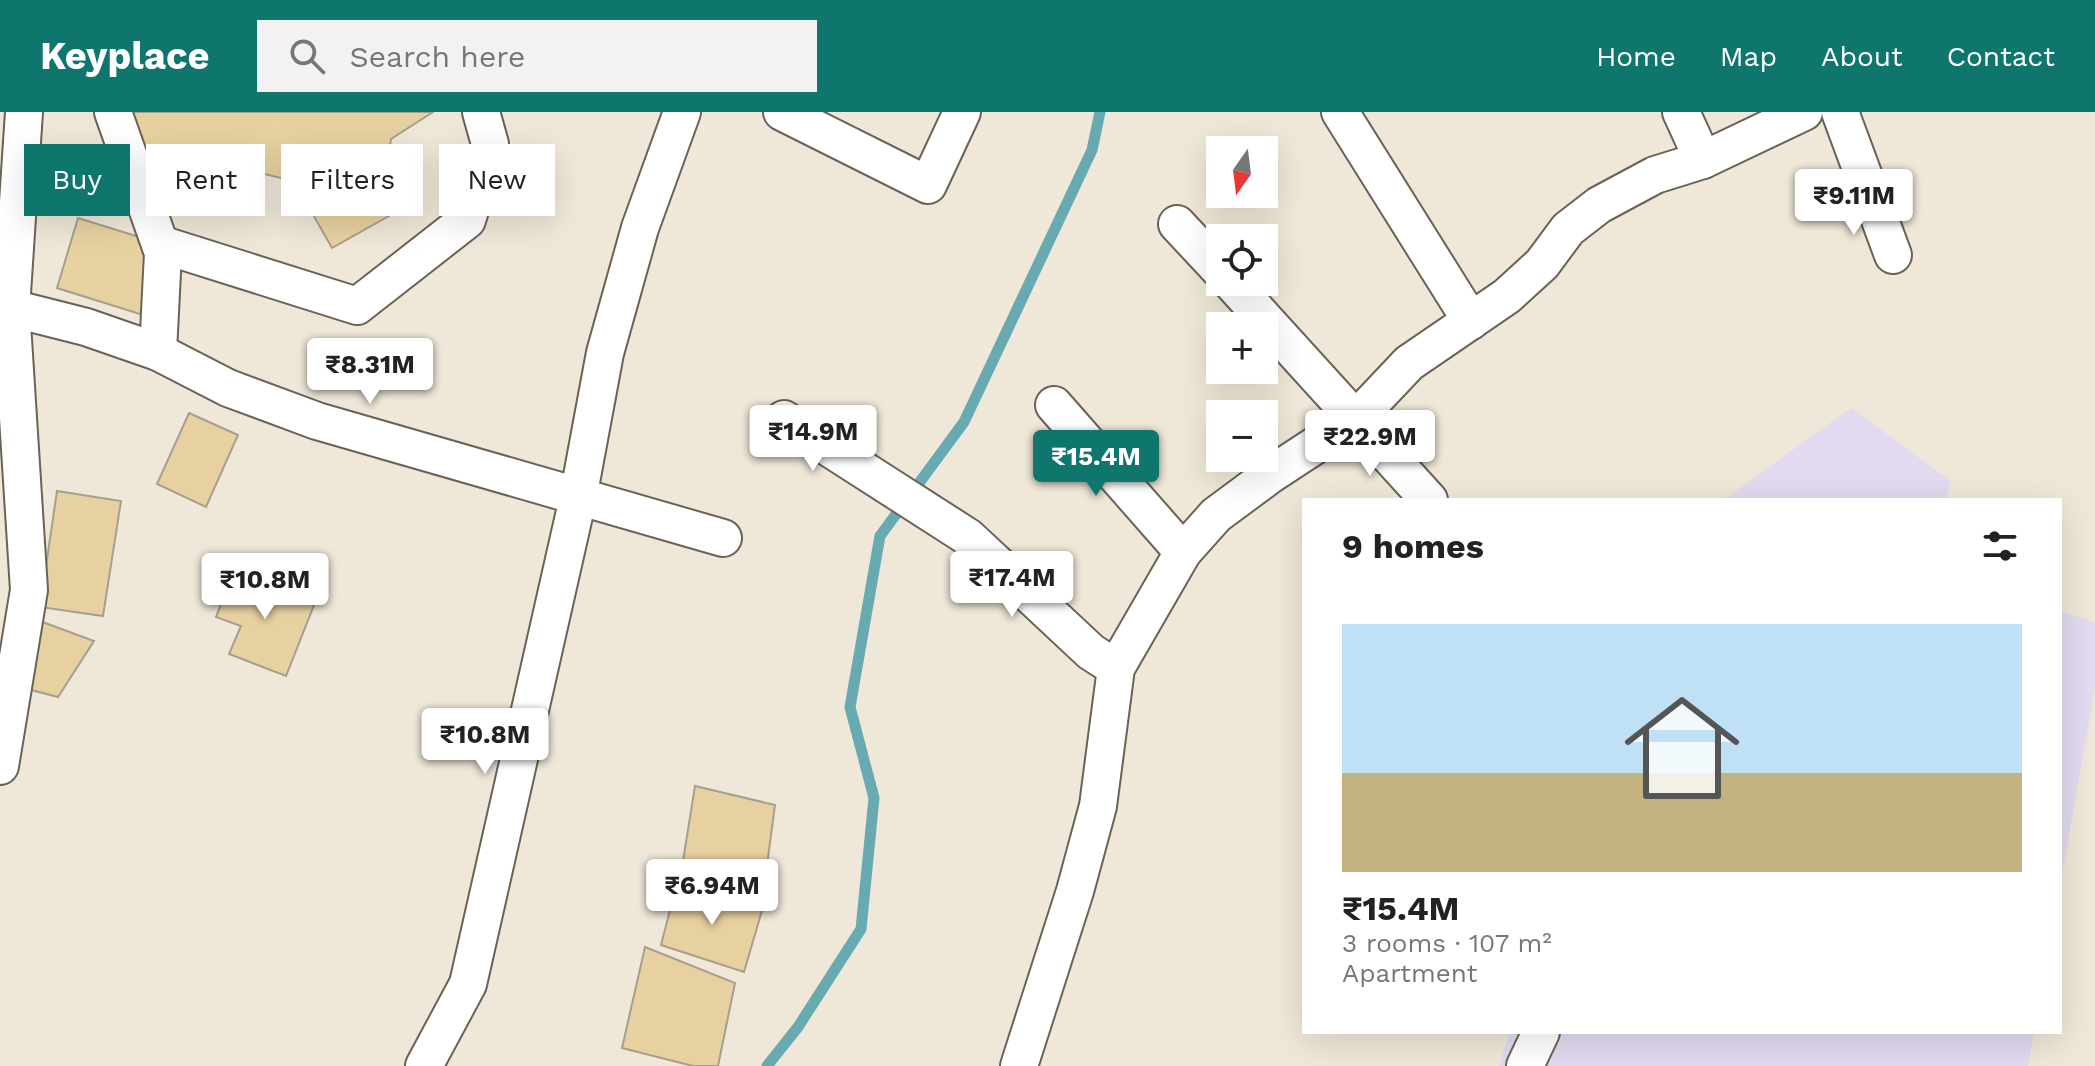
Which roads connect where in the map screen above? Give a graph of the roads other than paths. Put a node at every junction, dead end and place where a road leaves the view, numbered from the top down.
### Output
1 (24, 112) edge
2 (113, 112) edge
3 (481, 112) edge
4 (682, 112) edge
5 (782, 112) edge
6 (962, 112) edge
7 (1340, 112) edge
8 (1681, 112) edge
9 (1804, 112) edge
10 (1840, 112) edge
11 (1703, 160) junction
12 (1177, 224) dead end
13 (160, 244) junction
14 (1206, 255) edge
15 (1893, 255) dead end
16 (1244, 296) edge
17 (11, 308) junction
18 (1471, 321) junction
19 (158, 352) junction
20 (1054, 405) dead end
21 (1357, 418) junction
22 (784, 419) dead end
23 (578, 498) junction
24 (1427, 498) edge
25 (723, 538) dead end
26 (1183, 552) junction
27 (1116, 668) junction
28 (0, 766) edge
29 (1540, 1034) edge
30 (424, 1066) edge
31 (1019, 1066) edge
32 (1525, 1066) edge

1 - 17 street
2 - 13 street
3 - 13 street
4 - 23 street
5 - 6 street
7 - 18 street
8 - 11 street
9 - 11 street
10 - 15 street
11 - 18 street
12 - 14 street
13 - 19 street
16 - 21 street
17 - 19 street
17 - 28 street
18 - 21 street
19 - 23 street
20 - 26 street
21 - 24 street
21 - 26 street
22 - 27 street
23 - 25 street
23 - 30 street
26 - 27 street
27 - 31 street
29 - 32 street

